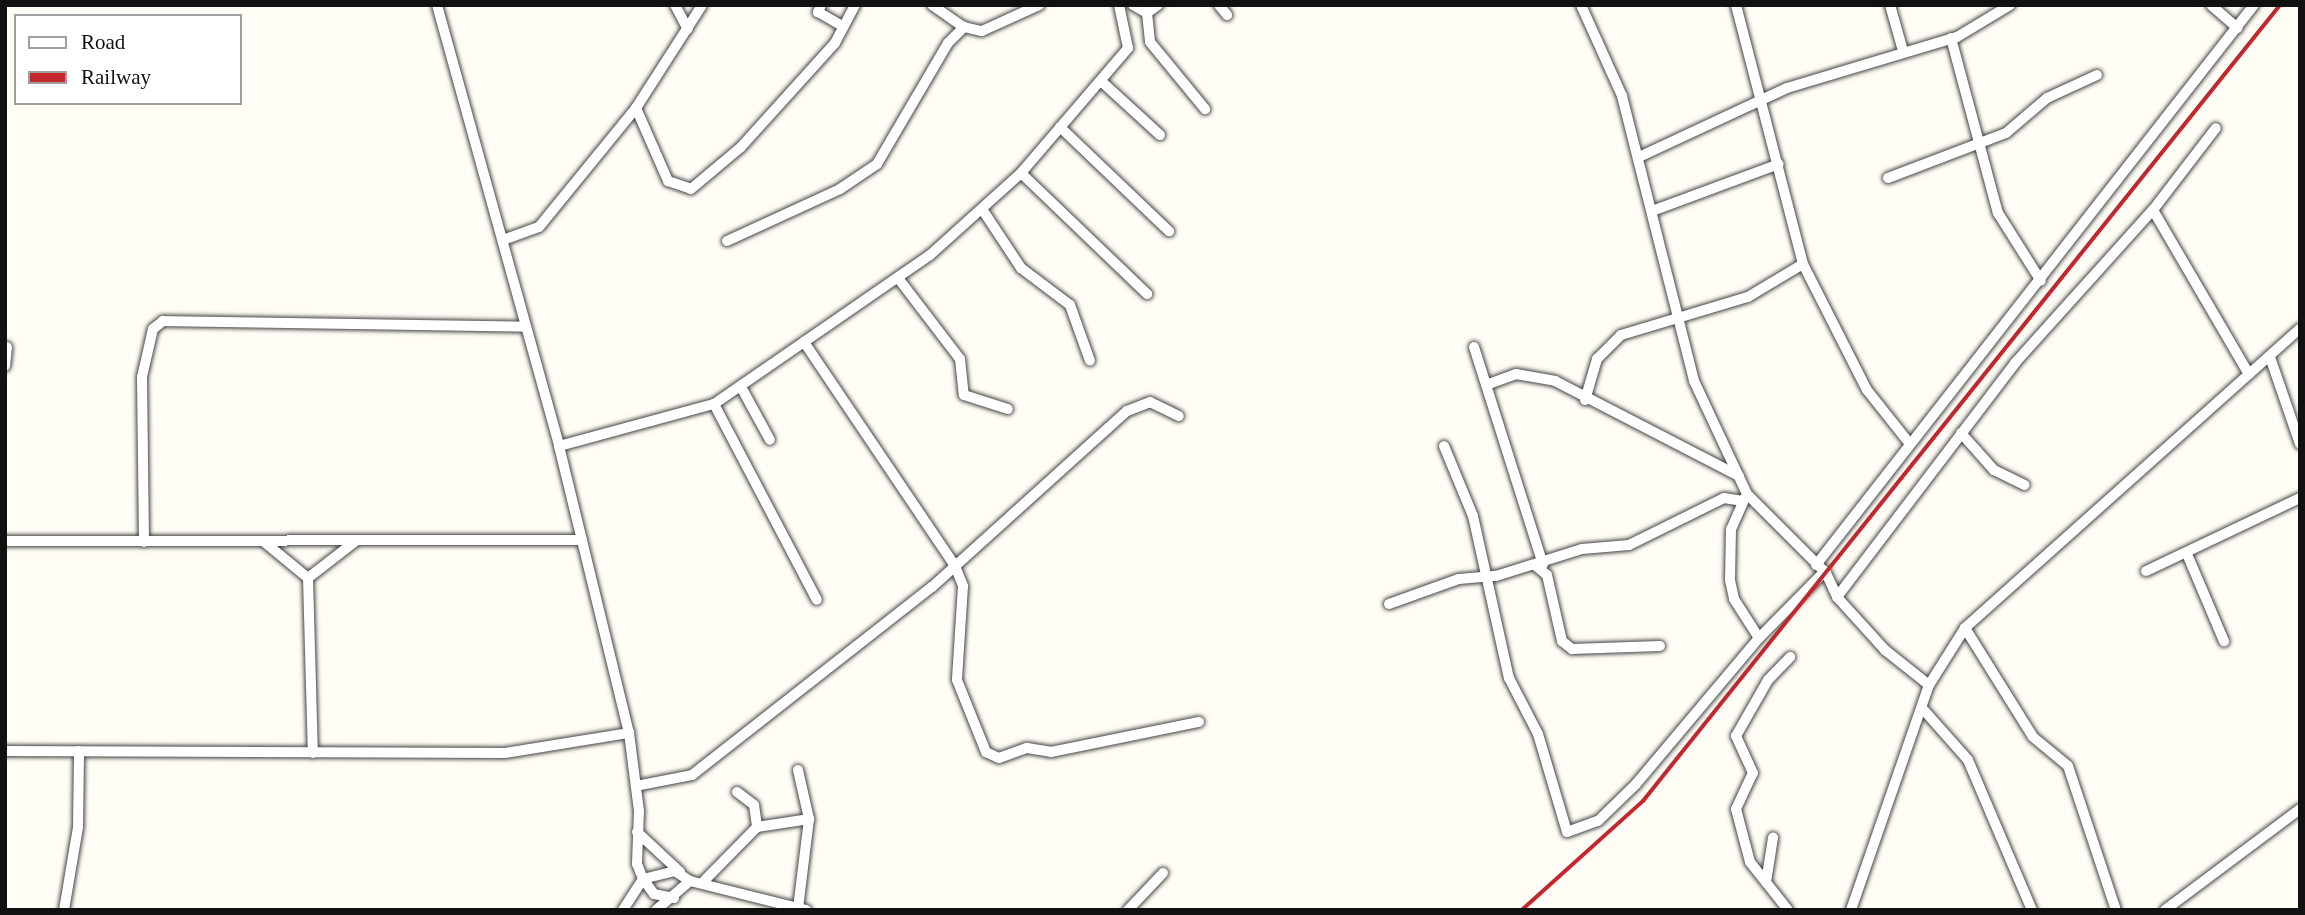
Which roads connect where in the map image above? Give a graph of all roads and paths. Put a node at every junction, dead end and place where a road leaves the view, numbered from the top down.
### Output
1 (437, 5) edge
2 (675, 5) edge
3 (702, 5) edge
4 (821, 5) edge
5 (855, 5) edge
6 (932, 5) edge
7 (1039, 5) edge
8 (1105, 5) edge
9 (1132, 5) edge
10 (1158, 5) edge
11 (1219, 5) edge
12 (1581, 5) edge
13 (1736, 5) edge
14 (1890, 5) edge
15 (2010, 5) edge
16 (2211, 5) edge
17 (2254, 5) edge
18 (1117, 8) edge
19 (1147, 13) junction
20 (1227, 15) dead end
21 (842, 26) junction
22 (964, 27) junction
23 (2237, 28) junction
24 (688, 29) junction
25 (1951, 38) junction
26 (1903, 51) junction
27 (2097, 75) dead end
28 (1101, 81) junction
29 (1758, 101) junction
30 (636, 107) junction
31 (1205, 109) dead end
32 (1060, 127) junction
33 (2216, 128) dead end
34 (1160, 135) dead end
35 (1976, 144) junction
36 (1639, 157) junction
37 (1779, 164) junction
38 (1021, 173) junction
39 (1888, 178) dead end
40 (982, 209) junction
41 (2153, 209) junction
42 (1652, 211) junction
43 (1169, 231) dead end
44 (503, 240) junction
45 (727, 241) dead end
46 (1803, 264) junction
47 (898, 278) junction
48 (2041, 281) junction
49 (1147, 294) dead end
50 (1676, 319) junction
51 (526, 327) junction
52 (2300, 329) edge
53 (804, 342) junction
54 (7, 347) edge
55 (1474, 347) dead end
56 (2270, 357) junction
57 (1090, 362) dead end
58 (5, 366) edge
59 (2249, 374) junction
60 (1486, 385) junction
61 (741, 387) junction
62 (1585, 400) junction
63 (714, 404) junction
64 (1008, 409) dead end
65 (1179, 416) dead end
66 (1961, 433) junction
67 (770, 440) dead end
68 (1910, 444) junction
69 (2300, 444) edge
70 (559, 446) junction
71 (1444, 446) dead end
72 (1739, 476) junction
73 (2025, 485) dead end
74 (1745, 497) junction
75 (2300, 499) edge
76 (357, 540) junction
77 (582, 540) junction
78 (5, 541) edge
79 (264, 541) junction
80 (144, 542) junction
81 (2187, 554) junction
82 (1540, 565) junction
83 (955, 566) junction
84 (1820, 568) junction
85 (2146, 571) dead end
86 (1487, 577) junction
87 (309, 578) junction
88 (1837, 597) junction
89 (817, 600) dead end
90 (1389, 604) dead end
91 (1965, 628) junction
92 (1759, 638) junction
93 (2224, 641) dead end
94 (1660, 646) dead end
95 (1790, 657) dead end
96 (1929, 685) junction
97 (1922, 708) junction
98 (1199, 722) dead end
99 (629, 733) junction
100 (5, 751) edge
101 (79, 751) junction
102 (313, 753) junction
103 (798, 770) dead end
104 (636, 786) junction
105 (737, 792) dead end
106 (2300, 809) edge
107 (808, 819) junction
108 (757, 827) junction
109 (637, 832) junction
110 (1773, 838) dead end
111 (680, 872) junction
112 (1163, 873) dead end
113 (643, 879) junction
114 (690, 881) junction
115 (704, 881) junction
116 (1766, 882) junction
117 (674, 898) junction
118 (1130, 906) edge
119 (802, 909) edge
120 (64, 910) edge
121 (623, 910) edge
122 (656, 910) edge
123 (1143, 910) edge
124 (1788, 910) edge
125 (1851, 910) edge
126 (2032, 910) edge
127 (2116, 910) edge
128 (2165, 910) edge

1 - 44 street
2 - 24 street
3 - 24 street
4 - 21 street
5 - 21 street
6 - 22 street
7 - 22 street
8 - 18 street
9 - 18 street
9 - 19 street
10 - 19 street
11 - 20 street
12 - 36 street
13 - 29 street
14 - 26 street
15 - 25 street
16 - 23 street
17 - 23 street
18 - 28 street
19 - 31 street
21 - 30 street
22 - 45 street
23 - 48 street
24 - 30 street
25 - 26 street
25 - 35 street
26 - 29 street
27 - 35 street
28 - 32 street
28 - 34 street
29 - 36 street
29 - 37 street
30 - 44 street
32 - 38 street
32 - 43 street
33 - 41 street
35 - 39 street
35 - 48 street
36 - 42 street
37 - 42 street
37 - 46 street
38 - 40 street
38 - 49 street
40 - 47 street
40 - 57 street
41 - 59 street
41 - 66 street
42 - 50 street
44 - 51 street
46 - 50 street
46 - 68 street
47 - 53 street
47 - 64 street
48 - 68 street
50 - 62 street
50 - 72 street
51 - 70 street
51 - 80 street
52 - 56 street
53 - 61 street
53 - 83 street
54 - 58 street
55 - 60 street
56 - 59 street
56 - 69 street
59 - 91 street
60 - 62 street
60 - 82 street
61 - 63 street
61 - 67 street
62 - 72 street
63 - 70 street
63 - 89 street
65 - 83 street
66 - 73 street
66 - 88 street
68 - 84 street
70 - 77 street
71 - 86 street
72 - 74 street
74 - 82 street
74 - 84 street
74 - 92 street
75 - 81 street
76 - 77 street
76 - 79 street
76 - 87 street
77 - 99 street
78 - 80 street
79 - 80 street
79 - 87 street
81 - 85 street
81 - 93 street
82 - 86 street
82 - 94 street
83 - 98 street
83 - 104 street
84 - 88 street
84 - 92 street
86 - 90 street
86 - 92 street
87 - 102 street
88 - 96 street
91 - 96 street
91 - 127 street
95 - 116 street
96 - 97 street
97 - 125 street
97 - 126 street
99 - 102 street
99 - 104 street
100 - 101 street
101 - 102 street
101 - 120 street
103 - 107 street
104 - 109 street
105 - 108 street
106 - 128 street
107 - 108 street
107 - 119 street
108 - 115 street
109 - 111 street
109 - 113 street
110 - 116 street
111 - 113 street
111 - 114 street
112 - 118 street
113 - 117 street
113 - 121 street
114 - 115 street
114 - 117 street
115 - 119 street
116 - 124 street
117 - 122 street
118 - 123 street

